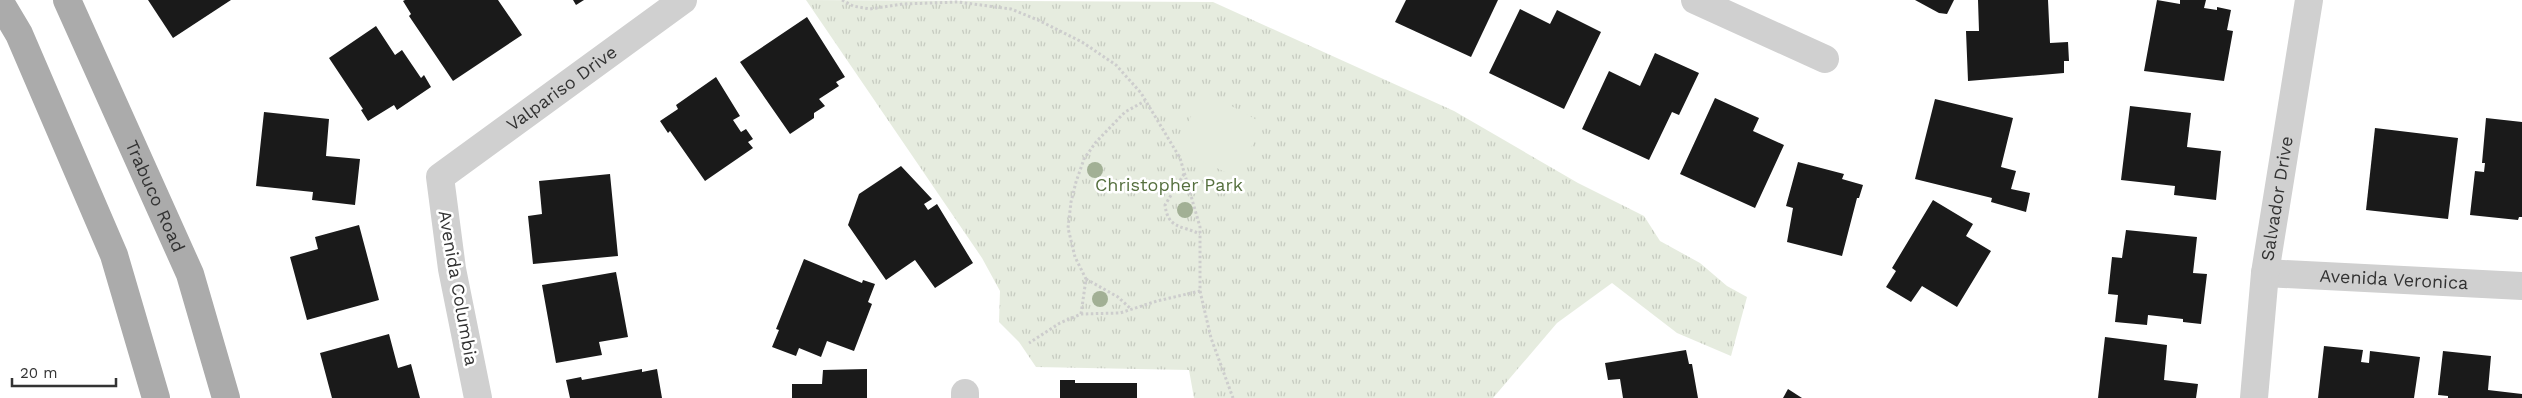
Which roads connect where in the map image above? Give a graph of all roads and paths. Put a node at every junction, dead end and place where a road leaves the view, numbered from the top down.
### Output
1 (67, 0) edge
2 (683, 0) edge
3 (842, 0) edge
4 (1695, 0) edge
5 (2310, 0) edge
6 (0, 2) edge
7 (976, 2) edge
8 (1825, 59) dead end
9 (1145, 101) junction
10 (1185, 173) junction
11 (440, 177) joint
12 (1200, 234) junction
13 (2265, 273) junction
14 (1086, 279) junction
15 (2522, 286) edge
16 (1200, 291) junction
17 (1132, 309) junction
18 (1081, 314) junction
19 (1029, 343) dead end
20 (156, 398) edge
21 (226, 398) edge
22 (478, 398) edge
23 (1233, 398) edge
24 (2254, 398) edge

1 - 21 main road, Trabuco Road
2 - 11 street, Valpariso Drive
3 - 7 path
4 - 8 street
5 - 13 street, Salvador Drive
6 - 20 main road
7 - 9 path
9 - 10 path
9 - 14 path
10 - 12 path
10 - 12 path
11 - 22 street, Avenida Columbia
12 - 16 path
13 - 15 street, Avenida Veronica
13 - 24 street, Salvador Drive
14 - 17 path
14 - 18 path
16 - 17 path
16 - 23 path
17 - 18 path
18 - 19 path

